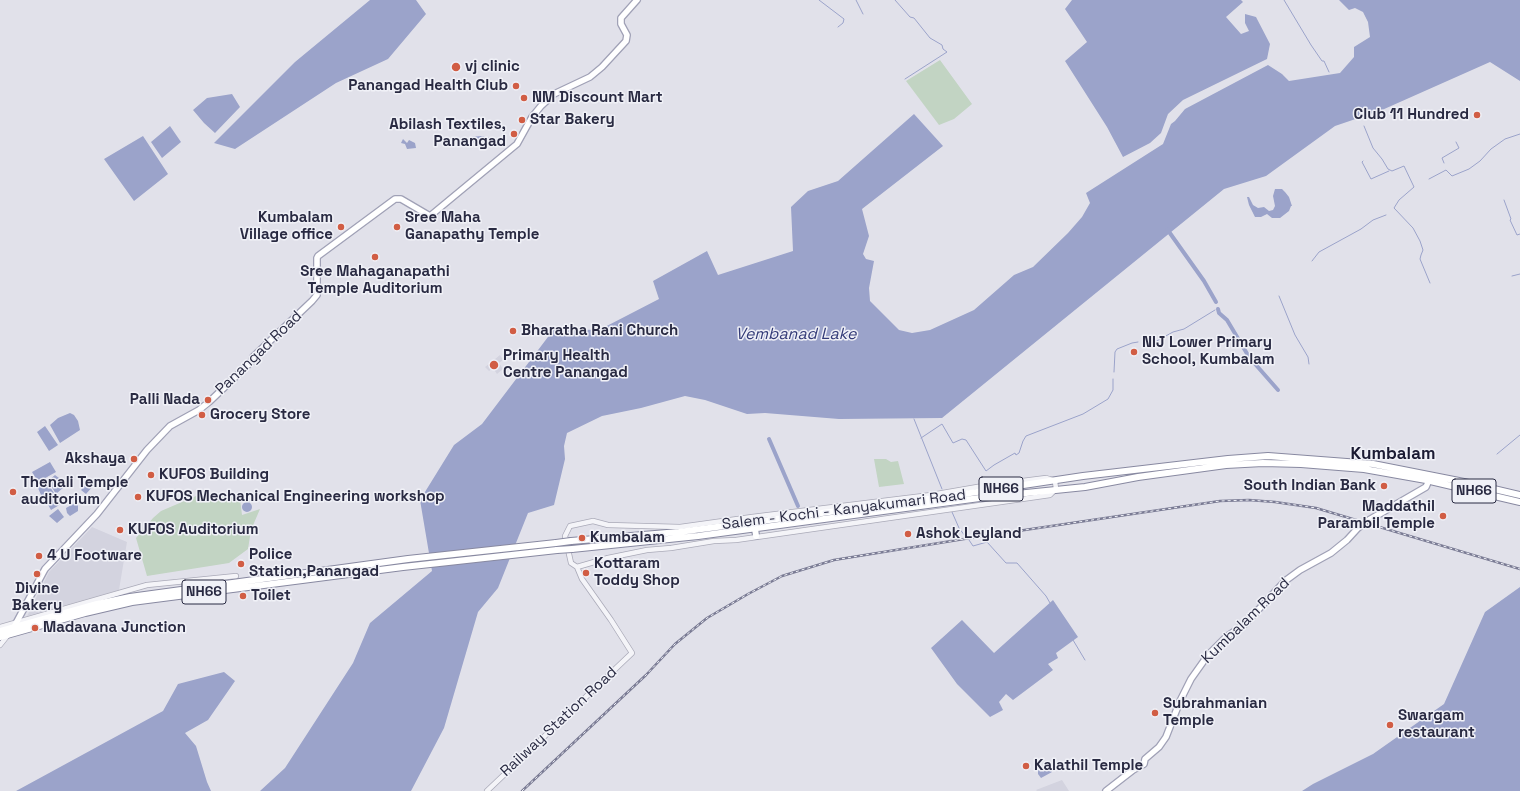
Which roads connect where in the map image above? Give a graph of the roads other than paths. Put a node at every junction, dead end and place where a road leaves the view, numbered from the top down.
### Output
1 (637, 0) edge
2 (1428, 480) junction
3 (1055, 481) junction
4 (1056, 490) junction
5 (1520, 495) edge
6 (1520, 502) edge
7 (755, 528) junction
8 (756, 536) junction
9 (570, 552) junction
10 (577, 567) junction
11 (236, 576) dead end
12 (18, 621) junction
13 (0, 627) edge
14 (14, 627) junction
15 (0, 631) edge
16 (8, 635) junction
17 (0, 637) edge
18 (0, 645) edge
19 (487, 791) edge
20 (1106, 791) edge

1 - 12 main road, Panangad Road
2 - 4 highway, Salem - Kochi - Kanyakumari Road / NH66
2 - 6 highway, Salem - Kochi - Kanyakumari Road / NH66
2 - 20 main road, Kumbalam Road
3 - 4 street
3 - 5 highway, Salem - Kochi - Kanyakumari Road / NH66
3 - 9 street
3 - 14 highway, Salem - Kochi - Kanyakumari Road / NH66, bridge
4 - 7 highway, Salem - Kochi - Kanyakumari Road / NH66
4 - 8 street
7 - 8 highway
7 - 9 highway, Salem - Kochi - Kanyakumari Road / NH66
8 - 10 street
9 - 10 street
9 - 16 highway, NH66, bridge
10 - 19 street, Railway Station Road
11 - 12 street
12 - 13 street
12 - 14 main road, Panangad Road
14 - 15 highway, NH66
14 - 16 highway
16 - 17 highway, NH66
16 - 18 street

